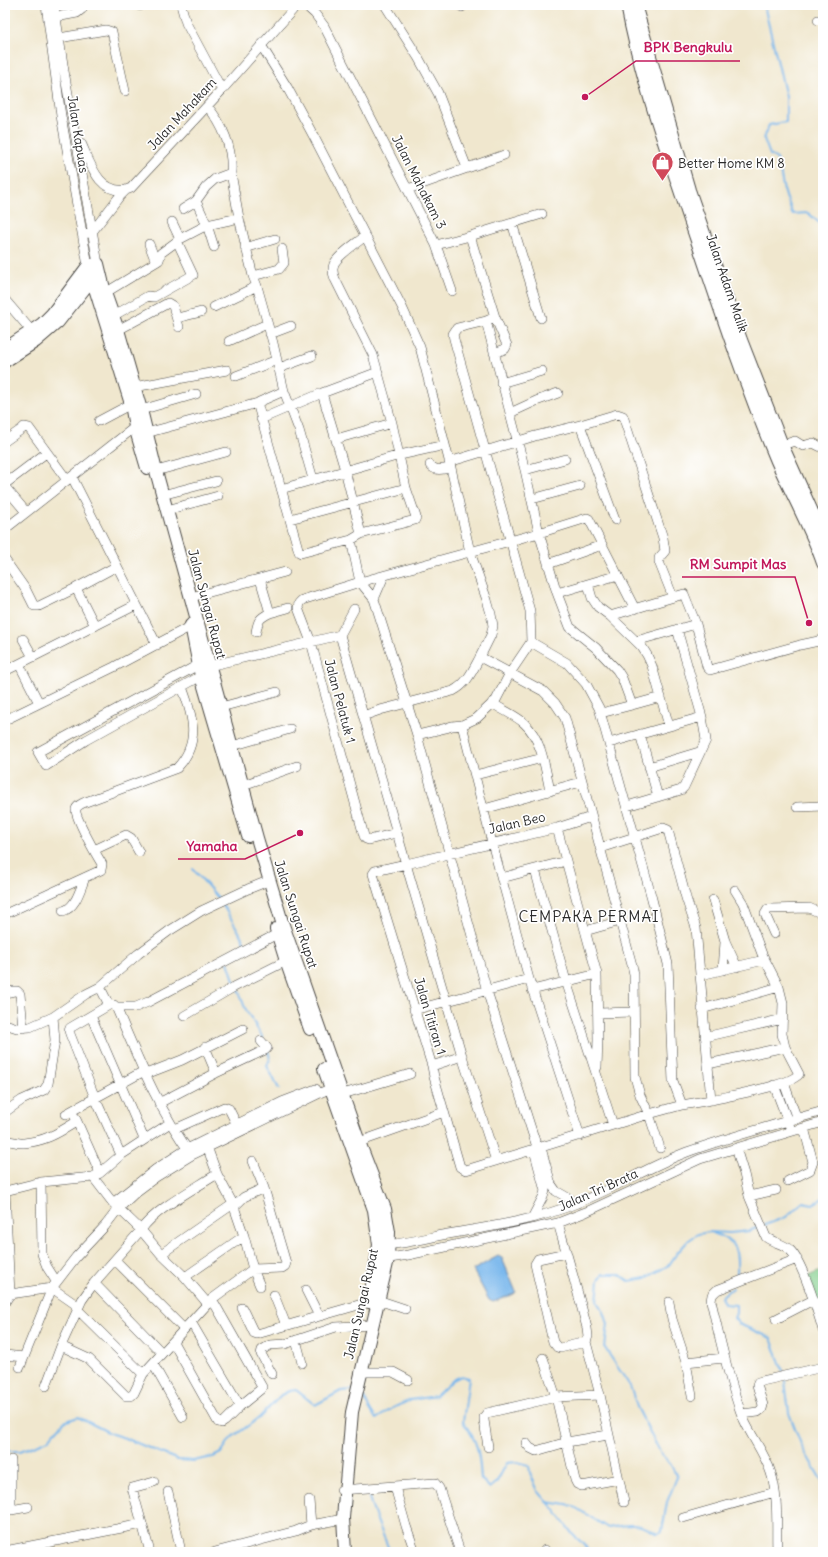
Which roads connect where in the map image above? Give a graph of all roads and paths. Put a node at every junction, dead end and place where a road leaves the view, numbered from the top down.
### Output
1 (46, 5) edge
2 (54, 5) edge
3 (180, 5) edge
4 (297, 5) edge
5 (305, 5) edge
6 (385, 5) edge
7 (627, 5) edge
8 (635, 5) edge
9 (82, 9) dead end
10 (56, 16) junction
11 (59, 38) junction
12 (261, 45) junction
13 (60, 72) junction
14 (222, 90) junction
15 (125, 91) dead end
16 (207, 106) junction
17 (661, 114) junction
18 (75, 131) junction
19 (504, 155) dead end
20 (467, 168) junction
21 (231, 173) junction
22 (128, 189) junction
23 (408, 189) junction
24 (196, 201) junction
25 (183, 210) dead end
26 (542, 214) dead end
27 (239, 218) junction
28 (172, 222) dead end
29 (512, 223) junction
30 (207, 226) junction
31 (88, 233) junction
32 (470, 236) junction
33 (364, 237) junction
34 (275, 239) dead end
35 (178, 240) junction
36 (149, 244) dead end
37 (436, 245) junction
38 (214, 247) dead end
39 (245, 248) junction
40 (282, 249) dead end
41 (156, 262) junction
42 (93, 265) junction
43 (253, 276) junction
44 (97, 278) junction
45 (257, 286) junction
46 (452, 290) dead end
47 (105, 293) junction
48 (5, 300) edge
49 (214, 307) dead end
50 (200, 312) dead end
51 (113, 316) junction
52 (495, 317) junction
53 (541, 318) dead end
54 (486, 321) junction
55 (267, 324) junction
56 (291, 326) dead end
57 (118, 330) junction
58 (270, 334) junction
59 (35, 335) junction
60 (229, 341) dead end
61 (5, 349) edge
62 (494, 353) junction
63 (312, 356) dead end
64 (5, 361) edge
65 (278, 364) junction
66 (227, 370) dead end
67 (542, 371) dead end
68 (378, 372) junction
69 (236, 376) dead end
70 (502, 384) junction
71 (134, 387) junction
72 (284, 391) junction
73 (322, 393) junction
74 (558, 393) dead end
75 (196, 394) dead end
76 (258, 403) junction
77 (136, 407) junction
78 (290, 407) junction
79 (510, 413) junction
80 (261, 419) junction
81 (99, 421) dead end
82 (392, 423) junction
83 (580, 425) junction
84 (142, 428) junction
85 (336, 439) junction
86 (5, 441) edge
87 (517, 442) junction
88 (445, 445) junction
89 (782, 445) junction
90 (823, 448) edge
91 (486, 450) junction
92 (46, 452) junction
93 (226, 452) dead end
94 (400, 455) junction
95 (565, 459) dead end
96 (430, 465) dead end
97 (450, 465) junction
98 (345, 470) junction
99 (525, 470) junction
100 (156, 471) junction
101 (69, 478) junction
102 (313, 479) junction
103 (216, 481) dead end
104 (5, 484) edge
105 (580, 486) dead end
106 (5, 488) edge
107 (406, 488) junction
108 (281, 489) junction
109 (162, 495) junction
110 (218, 496) dead end
111 (532, 499) junction
112 (352, 503) junction
113 (167, 510) junction
114 (26, 512) junction
115 (290, 519) junction
116 (615, 520) dead end
117 (5, 529) edge
118 (539, 533) junction
119 (361, 534) junction
120 (820, 537) edge
121 (351, 540) junction
122 (510, 542) junction
123 (602, 544) junction
124 (470, 552) junction
125 (5, 560) edge
126 (823, 563) edge
127 (548, 564) junction
128 (178, 565) junction
129 (117, 566) junction
130 (285, 572) dead end
131 (618, 575) junction
132 (384, 576) junction
133 (260, 579) junction
134 (360, 582) junction
135 (588, 584) junction
136 (76, 588) junction
137 (557, 593) junction
138 (191, 597) junction
139 (674, 597) junction
140 (374, 599) junction
141 (136, 605) junction
142 (288, 608) dead end
143 (635, 609) junction
144 (354, 610) dead end
145 (270, 613) junction
146 (610, 616) junction
147 (696, 624) junction
148 (95, 626) junction
149 (191, 626) junction
150 (677, 629) junction
151 (256, 632) dead end
152 (340, 635) junction
153 (23, 639) dead end
154 (823, 640) edge
155 (636, 641) junction
156 (311, 642) junction
157 (531, 642) junction
158 (157, 645) junction
159 (33, 657) junction
160 (480, 657) junction
161 (19, 664) junction
162 (203, 669) junction
163 (5, 671) edge
164 (510, 673) junction
165 (182, 687) junction
166 (277, 692) dead end
167 (661, 697) junction
168 (39, 703) junction
169 (492, 703) junction
170 (407, 704) junction
171 (632, 705) junction
172 (221, 707) junction
173 (600, 713) junction
174 (363, 716) junction
175 (702, 717) junction
176 (5, 720) edge
177 (462, 725) junction
178 (670, 726) junction
179 (78, 729) junction
180 (290, 729) dead end
181 (417, 734) junction
182 (640, 734) junction
183 (86, 740) junction
184 (609, 743) junction
185 (232, 746) junction
186 (699, 752) junction
187 (543, 758) junction
188 (297, 766) dead end
189 (649, 767) junction
190 (475, 775) junction
191 (582, 782) junction
192 (242, 784) junction
193 (550, 791) junction
194 (658, 797) junction
195 (627, 806) junction
196 (823, 806) edge
197 (797, 807) dead end
198 (484, 809) junction
199 (591, 816) junction
200 (557, 828) junction
201 (396, 833) junction
202 (635, 836) junction
203 (492, 843) junction
204 (600, 848) junction
205 (94, 850) junction
206 (139, 852) dead end
207 (449, 854) junction
208 (566, 861) junction
209 (406, 864) junction
210 (535, 870) junction
211 (372, 874) joint
212 (85, 878) junction
213 (502, 878) junction
214 (263, 883) junction
215 (735, 890) dead end
216 (713, 900) dead end
217 (63, 911) dead end
218 (5, 914) edge
219 (823, 914) edge
220 (620, 921) junction
221 (585, 931) junction
222 (278, 934) junction
223 (774, 934) dead end
224 (725, 940) junction
225 (764, 960) junction
226 (286, 961) junction
227 (737, 967) junction
228 (723, 970) junction
229 (597, 974) junction
230 (701, 975) junction
231 (529, 979) junction
232 (566, 981) junction
233 (100, 987) junction
234 (779, 987) junction
235 (532, 990) junction
236 (487, 991) junction
237 (5, 993) edge
238 (446, 1002) junction
239 (112, 1006) junction
240 (702, 1009) junction
241 (414, 1010) junction
242 (634, 1012) junction
243 (598, 1013) junction
244 (91, 1016) junction
245 (184, 1016) dead end
246 (53, 1017) junction
247 (782, 1019) junction
248 (5, 1024) edge
249 (23, 1028) junction
250 (243, 1028) dead end
251 (705, 1037) junction
252 (261, 1041) dead end
253 (205, 1047) junction
254 (785, 1047) junction
255 (462, 1056) junction
256 (708, 1064) junction
257 (432, 1066) junction
258 (596, 1072) junction
259 (145, 1073) junction
260 (216, 1073) junction
261 (410, 1074) dead end
262 (784, 1083) junction
263 (120, 1085) junction
264 (774, 1085) junction
265 (336, 1086) junction
266 (95, 1098) junction
267 (711, 1100) junction
268 (159, 1102) junction
269 (682, 1105) junction
270 (823, 1111) edge
271 (5, 1112) edge
272 (444, 1112) junction
273 (649, 1114) junction
274 (792, 1120) junction
275 (76, 1122) junction
276 (823, 1122) edge
277 (613, 1125) junction
278 (172, 1126) junction
279 (238, 1128) junction
280 (804, 1128) junction
281 (791, 1131) junction
282 (580, 1136) junction
283 (144, 1139) junction
284 (5, 1142) edge
285 (359, 1142) junction
286 (206, 1144) junction
287 (537, 1148) junction
288 (660, 1148) dead end
289 (736, 1148) junction
290 (190, 1152) junction
291 (121, 1155) junction
292 (496, 1160) junction
293 (252, 1161) dead end
294 (217, 1174) junction
295 (97, 1175) junction
296 (788, 1181) dead end
297 (41, 1182) junction
298 (618, 1185) junction
299 (264, 1188) junction
300 (776, 1190) dead end
301 (5, 1191) edge
302 (622, 1194) junction
303 (750, 1196) junction
304 (233, 1204) junction
305 (576, 1204) junction
306 (115, 1206) junction
307 (532, 1218) junction
308 (558, 1223) junction
309 (484, 1227) junction
310 (141, 1230) junction
311 (244, 1236) junction
312 (486, 1237) junction
313 (384, 1245) junction
314 (566, 1253) junction
315 (161, 1254) junction
316 (382, 1259) junction
317 (797, 1259) junction
318 (115, 1260) junction
319 (253, 1269) junction
320 (185, 1277) junction
321 (94, 1283) junction
322 (54, 1285) junction
323 (260, 1286) dead end
324 (306, 1290) dead end
325 (274, 1295) dead end
326 (8, 1298) edge
327 (813, 1300) junction
328 (375, 1301) junction
329 (210, 1302) junction
330 (669, 1302) dead end
331 (242, 1308) dead end
332 (77, 1309) junction
333 (406, 1309) dead end
334 (319, 1316) junction
335 (776, 1319) dead end
336 (191, 1322) junction
337 (286, 1325) junction
338 (368, 1325) junction
339 (184, 1329) junction
340 (823, 1330) edge
341 (296, 1340) junction
342 (173, 1342) junction
343 (586, 1342) junction
344 (61, 1346) junction
345 (162, 1353) junction
346 (5, 1355) edge
347 (24, 1357) junction
348 (543, 1358) dead end
349 (724, 1358) junction
350 (686, 1362) junction
351 (302, 1363) dead end
352 (153, 1364) junction
353 (823, 1366) edge
354 (20, 1367) dead end
355 (143, 1374) junction
356 (272, 1374) dead end
357 (358, 1376) junction
358 (408, 1380) dead end
359 (46, 1386) dead end
360 (600, 1395) junction
361 (692, 1396) dead end
362 (556, 1397) junction
363 (240, 1406) junction
364 (742, 1414) junction
365 (183, 1417) dead end
366 (608, 1435) junction
367 (567, 1442) junction
368 (526, 1443) dead end
369 (488, 1447) dead end
370 (11, 1460) dead end
371 (619, 1479) junction
372 (154, 1482) dead end
373 (395, 1487) junction
374 (343, 1490) junction
375 (168, 1492) dead end
376 (775, 1492) junction
377 (309, 1500) dead end
378 (624, 1502) dead end
379 (28, 1507) dead end
380 (8, 1509) edge
381 (683, 1518) dead end
382 (341, 1519) junction
383 (142, 1524) junction
384 (311, 1525) junction
385 (249, 1547) edge
386 (5, 1551) edge
387 (150, 1552) edge
388 (181, 1552) edge
389 (215, 1552) edge
390 (337, 1552) edge
391 (345, 1552) edge
392 (416, 1552) edge
393 (460, 1552) edge
394 (777, 1552) edge

1 - 13 street, Jalan Kapuas
2 - 10 street, Jalan Kapuas
3 - 14 street
4 - 12 street, Jalan Mahakam
5 - 23 street, Jalan Mahakam 3
6 - 20 street
7 - 17 main road, Jalan Adam Malik
8 - 17 main road, Jalan Adam Malik
9 - 10 street
10 - 11 street, Jalan Kapuas
11 - 13 street, Jalan Kapuas
11 - 15 street
12 - 14 street, Jalan Mahakam
12 - 33 street
13 - 18 street, Jalan Kapuas
13 - 31 street, Jalan Kapuas
14 - 16 street, Jalan Mahakam
16 - 21 street
16 - 22 street, Jalan Mahakam
17 - 89 main road, Jalan Adam Malik
17 - 120 main road, Jalan Adam Malik
18 - 22 street
18 - 31 street, Jalan Kapuas
19 - 20 street
20 - 23 street
21 - 24 street
21 - 27 street
22 - 31 street, Jalan Mahakam
23 - 37 street, Jalan Mahakam 3
24 - 25 street
24 - 30 street
26 - 29 street, Jalan Mahakam 3
27 - 30 street
27 - 39 street
28 - 35 street
29 - 32 street, Jalan Mahakam 3
29 - 53 street
30 - 35 street
30 - 38 street
31 - 42 street, Jalan Kapuas
32 - 37 street, Jalan Mahakam 3
32 - 52 street
33 - 68 street
33 - 88 street
34 - 39 street
35 - 41 street
35 - 51 street
36 - 41 street
37 - 46 street
39 - 43 street
40 - 43 street
41 - 47 street
42 - 44 main road, Jalan Sungai Rupat
42 - 59 main road
43 - 45 street
44 - 47 main road, Jalan Sungai Rupat
44 - 59 main road
44 - 77 main road, Jalan Sungai Rupat
45 - 49 street
45 - 55 street
47 - 51 main road, Jalan Sungai Rupat
48 - 59 street
50 - 57 street
51 - 57 main road, Jalan Sungai Rupat
52 - 54 street
52 - 62 street
54 - 62 street
54 - 91 street
55 - 58 street
55 - 60 street
56 - 58 street
57 - 71 main road, Jalan Sungai Rupat
58 - 65 street
59 - 61 main road
59 - 64 main road
62 - 70 street
63 - 65 street
65 - 69 street
65 - 72 street
66 - 71 street
67 - 70 street
68 - 73 street
68 - 82 street
70 - 79 street
71 - 77 main road, Jalan Sungai Rupat
72 - 76 street
72 - 78 street
73 - 78 street
73 - 85 street
74 - 79 street
75 - 77 street
76 - 80 street
76 - 84 street
77 - 81 street
77 - 84 main road, Jalan Sungai Rupat
78 - 80 street
78 - 102 street
79 - 87 street
80 - 108 street
82 - 85 street
82 - 94 street
83 - 87 street
83 - 116 street
83 - 139 street
84 - 100 main road, Jalan Sungai Rupat
84 - 101 street
84 - 128 main road, Jalan Sungai Rupat
85 - 98 street
86 - 92 street
87 - 91 street
87 - 99 street
88 - 94 street
88 - 97 street
89 - 90 street
89 - 120 main road, Jalan Adam Malik
91 - 97 street
91 - 122 street
92 - 101 street
92 - 104 street
93 - 100 street
94 - 98 street
94 - 107 street
95 - 99 street
96 - 97 street
97 - 124 street
98 - 102 street
98 - 112 street
99 - 111 street
100 - 109 main road, Jalan Sungai Rupat
101 - 114 street
101 - 129 street
102 - 108 street
103 - 109 street
105 - 111 street
106 - 114 street
107 - 112 street
107 - 119 street
108 - 115 street
109 - 113 main road, Jalan Sungai Rupat
110 - 113 street
111 - 118 street
112 - 115 street
112 - 119 street
113 - 128 main road, Jalan Sungai Rupat
114 - 117 street
115 - 121 street
118 - 122 street
118 - 123 street
118 - 127 street
119 - 121 street
120 - 126 main road, Jalan Adam Malik
121 - 134 street
122 - 124 street
122 - 157 street
123 - 127 street
123 - 131 street
124 - 132 street
124 - 160 street
125 - 136 street
127 - 137 street
128 - 138 main road, Jalan Sungai Rupat
128 - 149 main road, Jalan Sungai Rupat
129 - 136 street
129 - 141 street
130 - 133 street
131 - 135 street
131 - 143 street
132 - 134 street
132 - 140 street
133 - 138 street
133 - 145 street
134 - 140 street
134 - 156 street, Jalan Pelatuk 1
135 - 137 street
135 - 146 street
136 - 148 street
137 - 171 street
138 - 162 main road, Jalan Sungai Rupat
139 - 143 street
139 - 147 street
140 - 170 street
141 - 148 street
141 - 158 street
142 - 145 street
143 - 146 street
144 - 152 street
145 - 151 street
146 - 155 street
147 - 150 street
147 - 154 street
148 - 159 street
149 - 158 street
149 - 162 main road, Jalan Sungai Rupat
150 - 155 street
150 - 175 street
152 - 156 street
152 - 174 street
153 - 159 street
155 - 167 street
156 - 162 street
156 - 201 street, Jalan Pelatuk 1
157 - 164 street
157 - 173 street
158 - 168 street
159 - 161 street
160 - 164 street
160 - 170 street
161 - 163 street
161 - 168 street
162 - 165 street
162 - 172 main road, Jalan Sungai Rupat
162 - 179 street
162 - 214 main road, Jalan Sungai Rupat
164 - 169 street
164 - 191 street
165 - 183 street
165 - 205 street
166 - 172 street
167 - 171 street
167 - 178 street
168 - 176 street
169 - 177 street
169 - 187 street
170 - 174 street
170 - 181 street
171 - 173 street
172 - 185 main road, Jalan Sungai Rupat
173 - 184 street
174 - 201 street
175 - 178 street
175 - 186 street
177 - 181 street
177 - 190 street
178 - 182 street
179 - 183 street
179 - 183 street
180 - 185 street
181 - 207 street
182 - 184 street
182 - 189 street
184 - 195 street
185 - 192 main road, Jalan Sungai Rupat
186 - 189 street
186 - 194 street
187 - 190 street
187 - 193 street
188 - 192 street
189 - 194 street
190 - 198 street
191 - 193 street
191 - 199 street
192 - 265 main road, Jalan Sungai Rupat
193 - 198 street
194 - 195 street
195 - 202 street
196 - 197 street
198 - 203 street
199 - 200 street, Jalan Beo
199 - 204 street
200 - 203 street, Jalan Beo
200 - 208 street
201 - 209 street
202 - 204 street
202 - 230 street
202 - 269 street
203 - 207 street, Jalan Beo
203 - 213 street
204 - 220 street
205 - 206 street
205 - 212 street
207 - 209 street, Jalan Beo
207 - 236 street
208 - 210 street
208 - 221 street
209 - 211 street, Jalan Beo
209 - 238 street
210 - 213 street
210 - 232 street
211 - 241 street, Jalan Titiran 1
212 - 217 street
212 - 218 street
213 - 231 street
214 - 222 main road, Jalan Sungai Rupat
214 - 233 street
215 - 225 street
216 - 224 street
219 - 223 street
220 - 221 street
220 - 242 street
221 - 229 street
222 - 226 main road, Jalan Sungai Rupat
222 - 239 street
224 - 227 street
224 - 228 street
225 - 227 street
225 - 234 street
226 - 245 street
226 - 265 main road, Jalan Sungai Rupat
227 - 228 street
228 - 230 street
229 - 232 street
229 - 243 street
230 - 240 street
231 - 235 street
231 - 236 street
232 - 235 street
232 - 258 street
233 - 239 street
233 - 246 street
234 - 240 street
234 - 247 street
235 - 282 street
236 - 238 street
236 - 287 street
237 - 249 street
238 - 241 street
238 - 255 street
239 - 244 street
239 - 259 street
240 - 251 street
241 - 257 street, Jalan Titiran 1
242 - 243 street
242 - 273 street
243 - 258 street
244 - 263 street
244 - 266 street
246 - 249 street
246 - 271 street
247 - 251 street
247 - 254 street
248 - 249 street
250 - 253 street
251 - 256 street
252 - 260 street
253 - 259 street
253 - 260 street
254 - 256 street
254 - 262 street
255 - 257 street
255 - 292 street
256 - 267 street
257 - 272 street, Jalan Titiran 1
258 - 277 street
259 - 263 street
259 - 268 street
260 - 268 street
261 - 265 street
262 - 264 street
262 - 274 street
263 - 266 street
263 - 283 street
264 - 267 street
264 - 274 street
265 - 279 street
265 - 285 main road, Jalan Sungai Rupat
265 - 313 main road, Jalan Sungai Rupat
266 - 275 street
266 - 291 street
267 - 269 street
268 - 278 street
269 - 273 street
270 - 274 street, Jalan Tri Brata
272 - 285 street
272 - 292 street, Jalan Titiran 1
273 - 277 street
273 - 288 street
274 - 281 street
274 - 298 street, Jalan Tri Brata
275 - 284 street
275 - 295 street
276 - 280 street, Jalan Tri Brata
277 - 282 street
278 - 279 street
278 - 283 street
278 - 290 street
279 - 286 street
280 - 281 street, Jalan Tri Brata
280 - 296 street
281 - 289 street, Jalan Tri Brata
282 - 287 street
283 - 291 street
285 - 313 main road, Jalan Sungai Rupat
286 - 290 street
286 - 294 street
287 - 292 street
287 - 305 street
287 - 307 street
289 - 302 street, Jalan Tri Brata
289 - 303 street
290 - 306 street
291 - 295 street
293 - 299 street
294 - 304 street
294 - 310 street
295 - 297 street
295 - 306 street
297 - 301 street
297 - 322 street
298 - 302 street
298 - 305 street, Jalan Tri Brata
299 - 304 street
299 - 319 street
300 - 303 street
301 - 326 street
302 - 308 street, Jalan Tri Brata
303 - 317 street
304 - 311 street
304 - 315 street
305 - 307 street, Jalan Tri Brata
306 - 310 street
306 - 322 street
307 - 309 street, Jalan Tri Brata
308 - 312 street, Jalan Tri Brata
308 - 314 street
309 - 312 street
309 - 313 street, Jalan Tri Brata
310 - 315 street
310 - 318 street
311 - 319 street
311 - 320 street
312 - 316 street, Jalan Tri Brata
313 - 316 main road, Jalan Sungai Rupat
314 - 343 street
314 - 343 street
315 - 320 street
316 - 328 main road, Jalan Sungai Rupat
317 - 327 street
317 - 349 street
318 - 321 street
318 - 339 street
319 - 323 street
319 - 329 street
320 - 329 street
321 - 332 street
321 - 345 street
322 - 326 street
322 - 332 street
322 - 347 street
324 - 334 street
325 - 337 street
327 - 335 street
327 - 340 street
328 - 333 street
328 - 334 street
328 - 338 main road, Jalan Sungai Rupat
329 - 336 street
329 - 363 street
330 - 350 street
331 - 337 street
332 - 344 street
332 - 355 street
334 - 337 street
336 - 339 street
336 - 363 street
338 - 341 street
338 - 357 main road, Jalan Sungai Rupat
339 - 342 street
341 - 351 street
341 - 356 street
342 - 345 street
342 - 363 street
343 - 360 street
344 - 355 street
344 - 359 street
345 - 352 street
346 - 347 street
347 - 354 street
348 - 362 street
349 - 350 street
349 - 364 street
350 - 361 street
352 - 355 street
352 - 365 street
353 - 364 street
357 - 358 street
357 - 374 main road, Jalan Sungai Rupat
360 - 362 street
360 - 366 street
362 - 367 street
362 - 369 street
364 - 376 street
366 - 367 street
366 - 371 street
367 - 368 street
367 - 371 street
370 - 380 street
371 - 378 street
372 - 383 street
373 - 374 street
373 - 392 street
373 - 393 street
374 - 382 main road, Jalan Sungai Rupat
375 - 388 street
376 - 381 street
376 - 394 street
377 - 384 street
379 - 380 street
382 - 384 street
382 - 390 main road, Jalan Sungai Rupat
382 - 391 main road, Jalan Sungai Rupat
383 - 386 street
383 - 387 street
384 - 385 street
385 - 389 street

